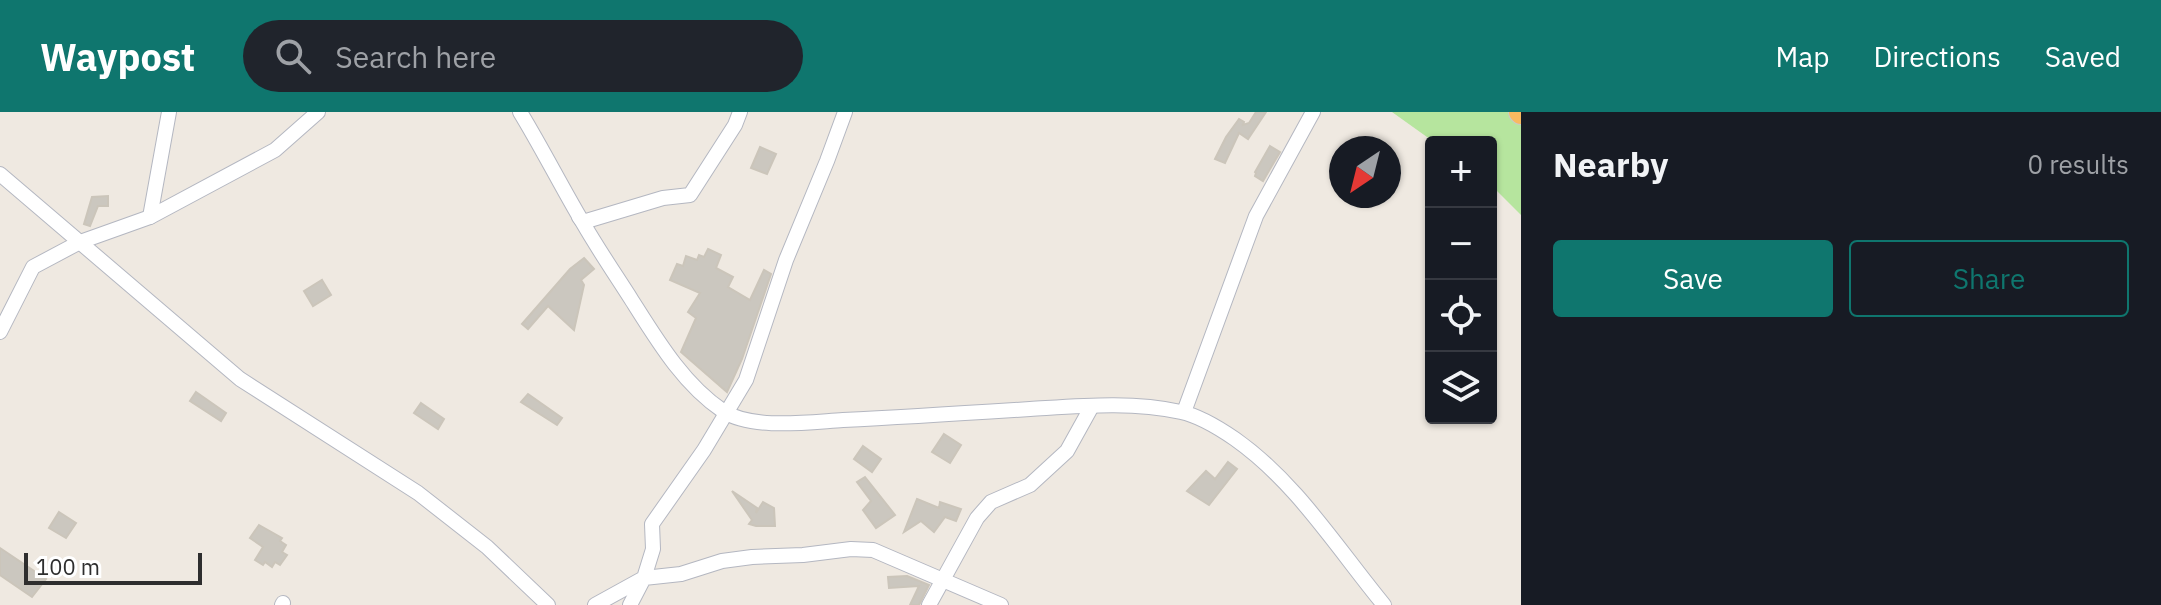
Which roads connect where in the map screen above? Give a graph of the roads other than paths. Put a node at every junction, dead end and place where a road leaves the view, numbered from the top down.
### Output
1 (169, 112) edge
2 (318, 112) edge
3 (520, 112) edge
4 (740, 112) edge
5 (845, 112) edge
6 (1313, 112) edge
7 (0, 174) edge
8 (150, 217) junction
9 (583, 222) junction
10 (80, 242) junction
11 (0, 332) edge
12 (1092, 406) junction
13 (1184, 412) junction
14 (727, 413) junction
15 (644, 578) junction
16 (944, 579) junction
17 (548, 605) edge
18 (595, 605) edge
19 (630, 605) edge
20 (929, 605) edge
21 (1001, 605) edge
22 (1384, 605) edge

1 - 8 street
2 - 8 street
3 - 9 street
4 - 9 street
5 - 14 street
6 - 13 street
7 - 10 street
8 - 10 street
9 - 14 street
10 - 11 street
10 - 17 street
12 - 13 street
12 - 14 street
12 - 16 street
13 - 22 street
14 - 15 street
15 - 16 street
15 - 18 street
15 - 19 street
16 - 20 street
16 - 21 street

